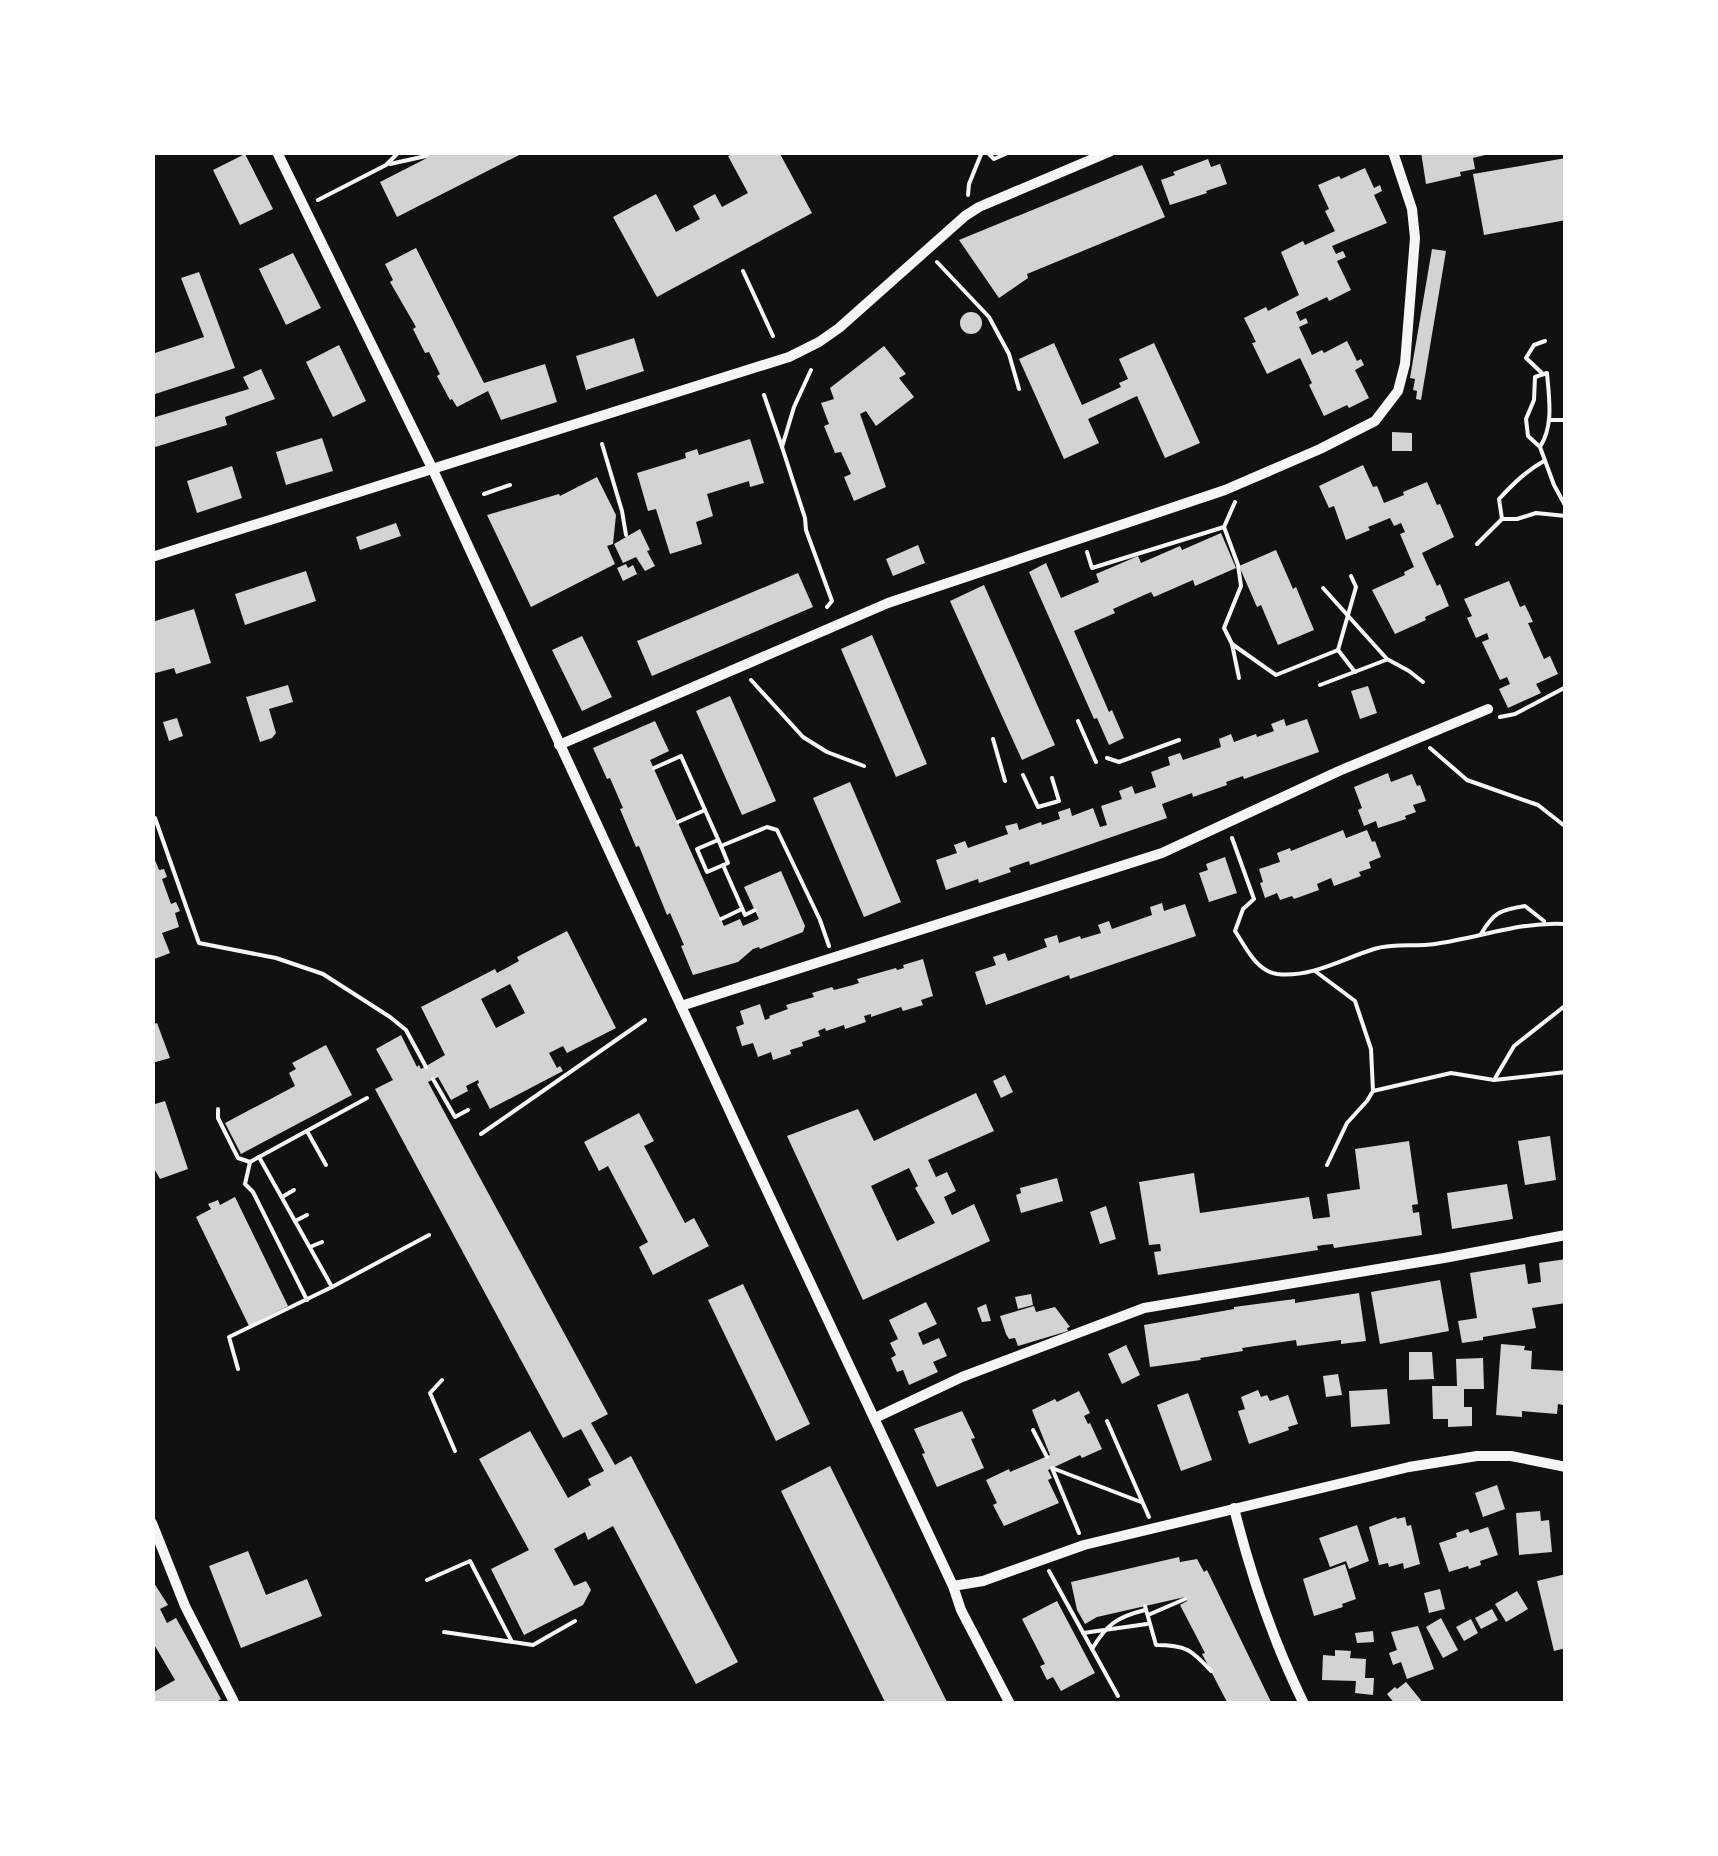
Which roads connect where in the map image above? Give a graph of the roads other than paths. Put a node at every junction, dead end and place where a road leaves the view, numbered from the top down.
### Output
1 (277, 152) edge
2 (1109, 152) edge
3 (1392, 152) edge
4 (433, 470) junction
5 (152, 558) edge
6 (1488, 709) road end
7 (560, 745) junction
8 (681, 1006) junction
9 (1566, 1236) edge
10 (875, 1418) junction
11 (1566, 1467) edge
12 (1234, 1508) junction
13 (152, 1523) edge
14 (953, 1586) junction
15 (234, 1702) edge
16 (1010, 1704) edge
17 (1304, 1704) edge

1 - 4 street
2 - 4 street
3 - 7 street
4 - 5 street
4 - 7 street
6 - 8 street
7 - 8 street
8 - 10 street
9 - 10 street
10 - 14 street
11 - 12 street
12 - 14 street
12 - 17 street
13 - 15 street
14 - 16 street

